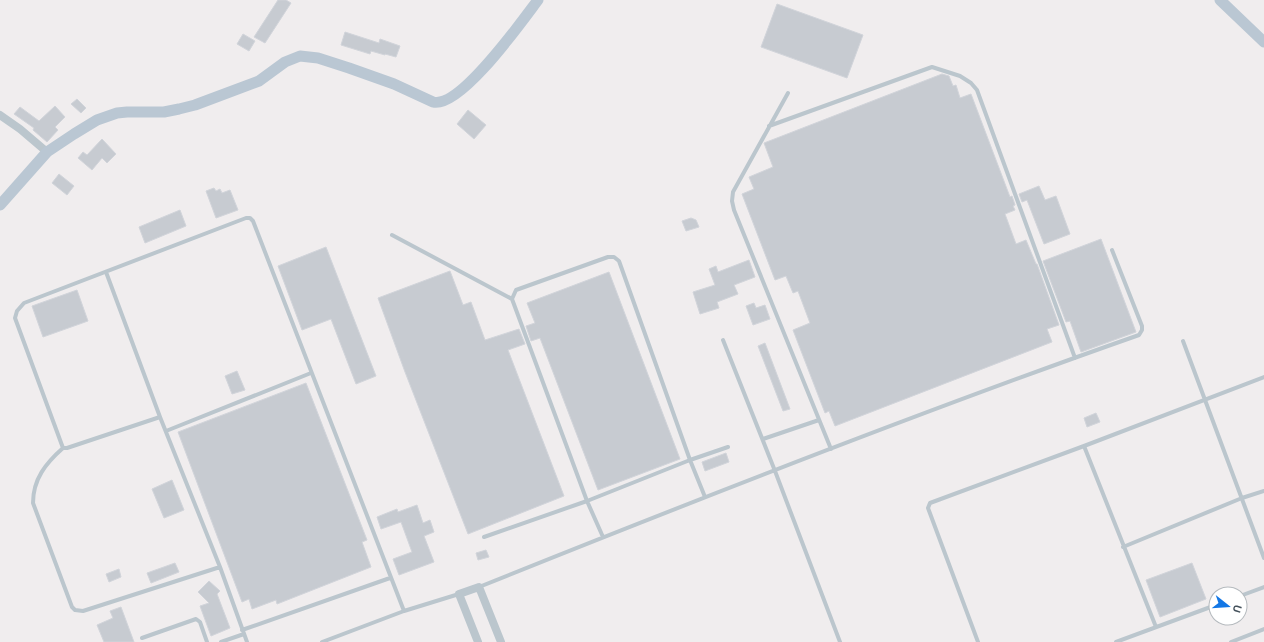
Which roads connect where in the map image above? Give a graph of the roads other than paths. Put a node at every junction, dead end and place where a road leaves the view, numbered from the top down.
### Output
1 (538, 0) edge
2 (1220, 0) edge
3 (1264, 42) edge
4 (788, 92) dead end
5 (0, 115) edge
6 (769, 126) junction
7 (47, 152) junction
8 (0, 205) edge
9 (392, 235) dead end
10 (1112, 250) dead end
11 (106, 272) junction
12 (512, 298) junction
13 (724, 340) dead end
14 (1183, 341) dead end
15 (1075, 358) junction
16 (311, 373) junction
17 (1264, 377) edge
18 (1204, 400) junction
19 (160, 417) junction
20 (819, 420) junction
21 (166, 431) junction
22 (763, 439) junction
23 (1084, 446) junction
24 (728, 447) dead end
25 (63, 448) junction
26 (831, 449) junction
27 (690, 460) junction
28 (775, 471) junction
29 (1264, 491) edge
30 (705, 497) junction
31 (1242, 498) junction
32 (587, 501) junction
33 (484, 537) dead end
34 (603, 537) junction
35 (1123, 547) junction
36 (1264, 558) edge
37 (220, 567) junction
38 (390, 578) junction
39 (480, 587) junction
40 (1264, 587) edge
41 (1248, 593) edge
42 (459, 594) junction
43 (1208, 608) edge
44 (404, 611) junction
45 (1156, 627) junction
46 (1264, 629) edge
47 (243, 632) junction
48 (142, 638) dead end
49 (207, 642) edge
50 (222, 642) edge
51 (247, 642) edge
52 (322, 642) edge
53 (478, 642) edge
54 (501, 642) edge
55 (840, 642) edge
56 (978, 642) edge
57 (1116, 642) edge
58 (1231, 642) edge

1 - 7 street
2 - 3 street
4 - 6 lane
5 - 7 street
6 - 15 lane
6 - 20 lane
7 - 8 street
9 - 12 lane
10 - 15 lane
11 - 16 lane
11 - 19 lane
11 - 25 lane
12 - 27 lane
12 - 32 lane
13 - 22 lane
14 - 18 lane
15 - 26 lane
16 - 21 lane
16 - 38 lane
17 - 18 lane
18 - 23 lane
18 - 31 lane
19 - 21 lane
19 - 25 lane
20 - 22 lane
20 - 26 lane
21 - 37 lane
22 - 28 lane
23 - 35 lane
23 - 56 lane
24 - 27 lane
25 - 37 lane
26 - 28 lane
27 - 30 lane
27 - 32 lane
28 - 30 lane
28 - 55 lane
29 - 31 lane
30 - 34 lane
31 - 35 lane
31 - 36 lane
32 - 33 lane
32 - 34 lane
34 - 39 lane
35 - 45 lane
37 - 47 lane
38 - 44 lane
38 - 47 lane
39 - 42 street
39 - 54 street
40 - 41 lane
42 - 44 lane
42 - 53 street
43 - 45 lane
44 - 52 lane
45 - 57 lane
46 - 58 lane
47 - 50 lane
47 - 51 lane
48 - 49 lane

